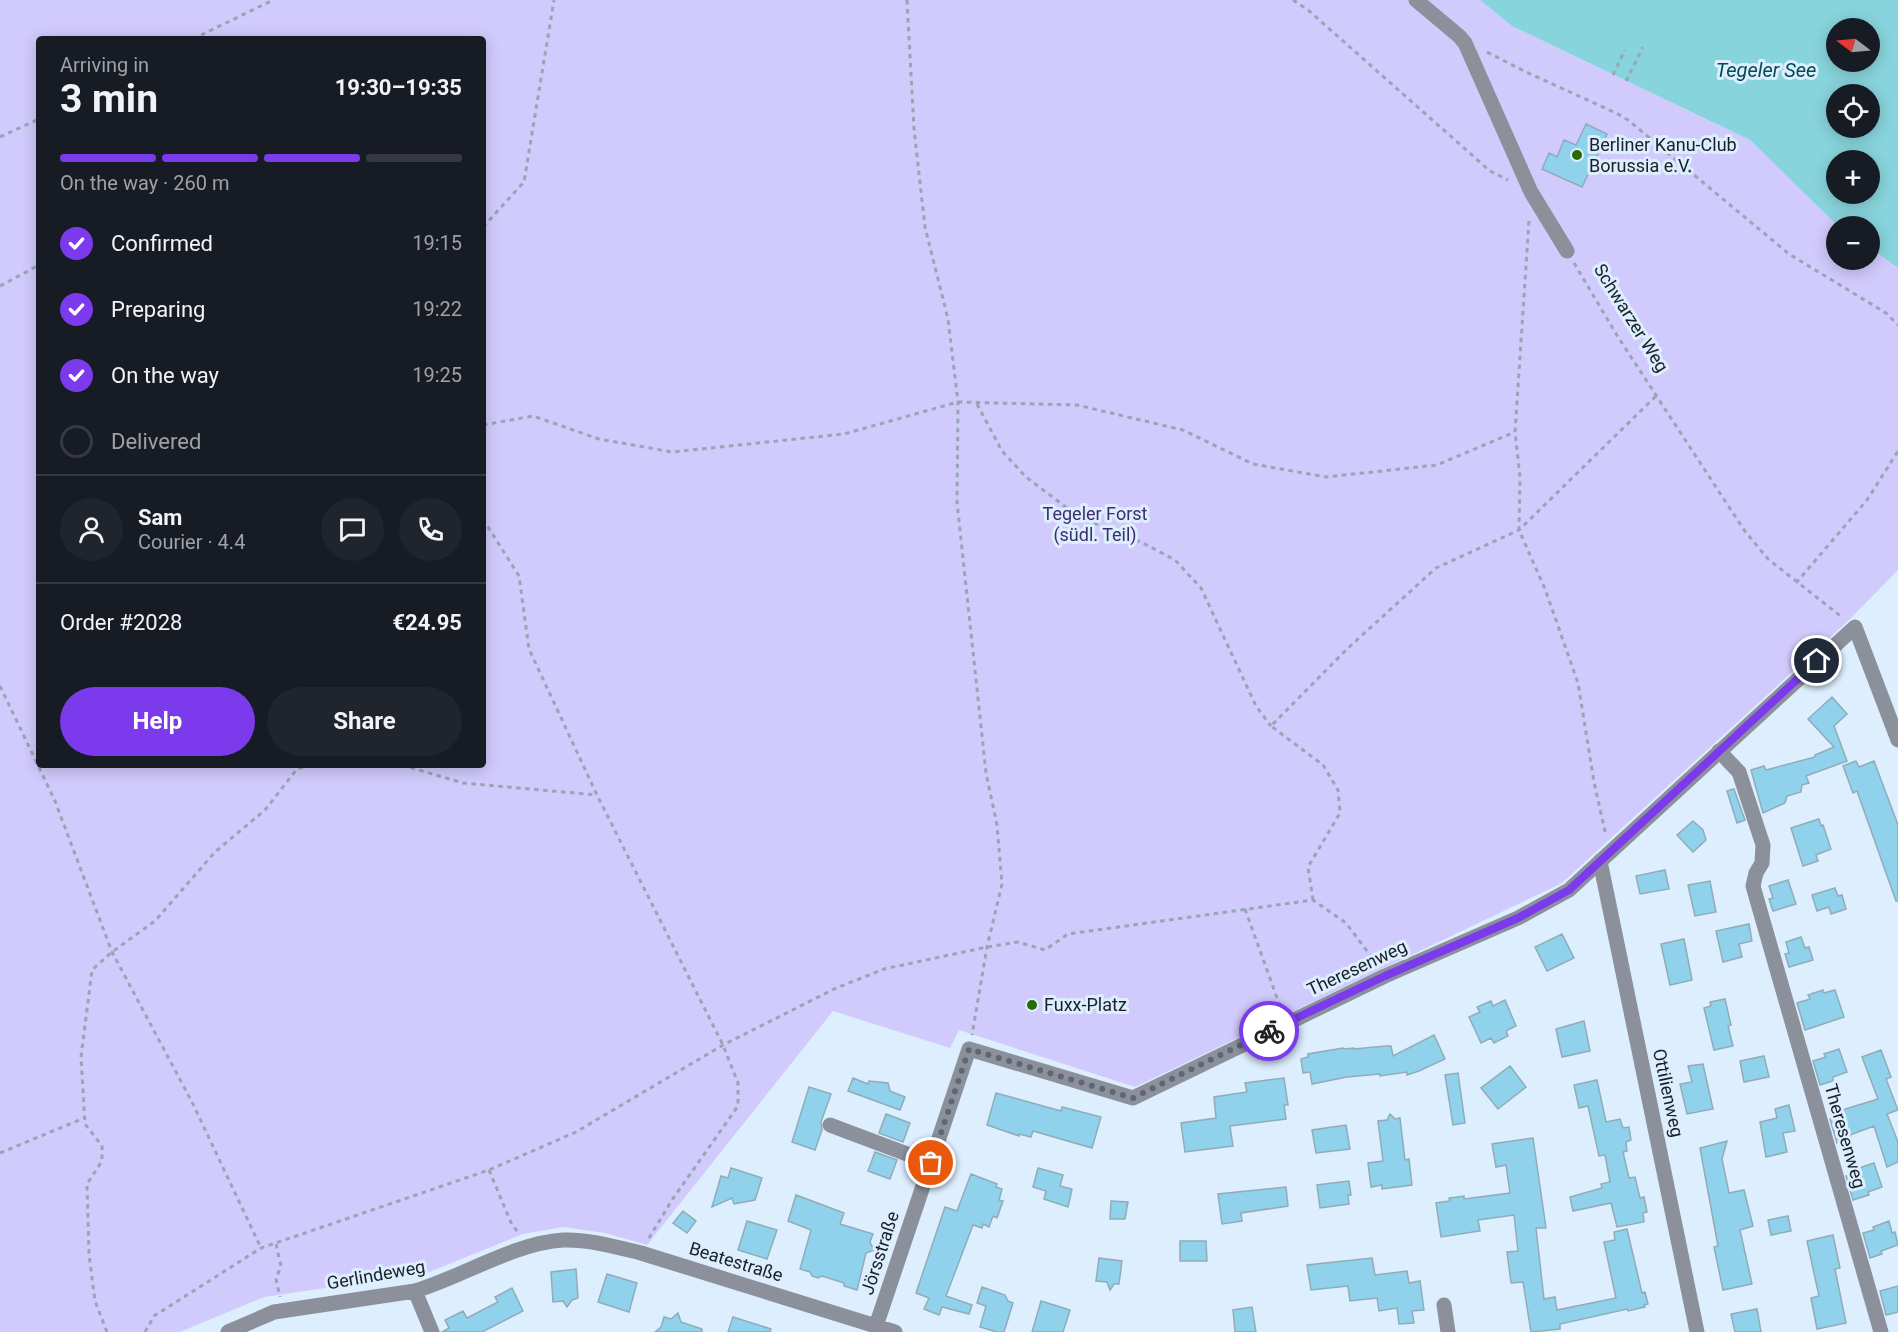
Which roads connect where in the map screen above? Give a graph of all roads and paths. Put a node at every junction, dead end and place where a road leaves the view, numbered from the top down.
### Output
1 (273, 0) edge
2 (554, 0) edge
3 (907, 0) edge
4 (1293, 0) edge
5 (1416, 0) edge
6 (199, 36) edge
7 (1644, 47) dead end
8 (1483, 50) dead end
9 (1625, 50) dead end
10 (1613, 75) dead end
11 (1626, 81) dead end
12 (36, 120) edge
13 (0, 137) edge
14 (1531, 192) junction
15 (486, 224) edge
16 (1567, 251) joint
17 (36, 267) edge
18 (0, 286) edge
19 (1898, 325) edge
20 (1656, 396) junction
21 (957, 402) junction
22 (977, 403) junction
23 (486, 424) edge
24 (1515, 432) junction
25 (1898, 451) edge
26 (486, 524) edge
27 (1519, 530) junction
28 (1796, 583) junction
29 (1855, 627) junction
30 (0, 686) edge
31 (1271, 726) junction
32 (1898, 740) edge
33 (1719, 751) junction
34 (36, 760) edge
35 (40, 768) edge
36 (300, 768) edge
37 (412, 768) edge
38 (597, 795) junction
39 (1600, 861) junction
40 (1313, 900) junction
41 (1245, 909) junction
42 (987, 947) junction
43 (112, 952) junction
44 (1385, 976) junction
45 (1286, 1023) junction
46 (723, 1045) junction
47 (969, 1049) junction
48 (85, 1117) junction
49 (830, 1125) dead end
50 (0, 1153) edge
51 (931, 1163) junction
52 (489, 1170) junction
53 (564, 1240) joint
54 (276, 1244) junction
55 (529, 1246) junction
56 (261, 1248) junction
57 (641, 1253) junction
58 (415, 1291) junction
59 (1444, 1305) dead end
60 (283, 1310) junction
61 (875, 1329) edge
62 (107, 1332) edge
63 (145, 1332) edge
64 (228, 1332) edge
65 (432, 1332) edge
66 (895, 1332) edge
67 (1448, 1332) edge
68 (1697, 1332) edge
69 (1881, 1332) edge

1 - 6 path
2 - 15 path
3 - 21 path
4 - 14 path
5 - 14 street
7 - 11 path
8 - 19 path
9 - 10 path
12 - 13 path
14 - 16 street
14 - 24 path
16 - 20 path, Schwarzer Weg
17 - 18 path
20 - 27 path
20 - 28 path, Schwarzer Weg
21 - 22 path
21 - 23 path
21 - 42 path
22 - 24 path
22 - 31 path
24 - 27 path
25 - 28 path
26 - 38 path
27 - 31 path
27 - 39 path
28 - 29 path, Schwarzer Weg
29 - 32 street
29 - 33 street, Theresenweg
30 - 34 path
31 - 40 path
33 - 39 street, Theresenweg
33 - 69 street, Theresenweg
35 - 43 path
36 - 43 path
37 - 38 path
38 - 46 path
39 - 44 street, Theresenweg
39 - 68 street, Ottilienweg
40 - 41 path
40 - 44 path
41 - 42 path
41 - 45 path
42 - 46 path
42 - 47 path
43 - 48 path
43 - 56 path
44 - 45 street, Theresenweg
45 - 47 street, Theresenweg
46 - 52 path
46 - 57 path
47 - 51 street, Jörsstraße
48 - 50 path
48 - 62 path
49 - 51 street
51 - 61 street, Jörsstraße
52 - 54 path
52 - 55 path
53 - 55 street, Gerlindeweg
53 - 57 street, Beatestraße
54 - 56 path
54 - 60 path
55 - 58 street, Gerlindeweg
56 - 63 path
57 - 61 street, Beatestraße
58 - 60 street, Gerlindeweg
58 - 65 street
59 - 67 street
60 - 64 street, Gerlindeweg
61 - 66 street, Beatestraße

